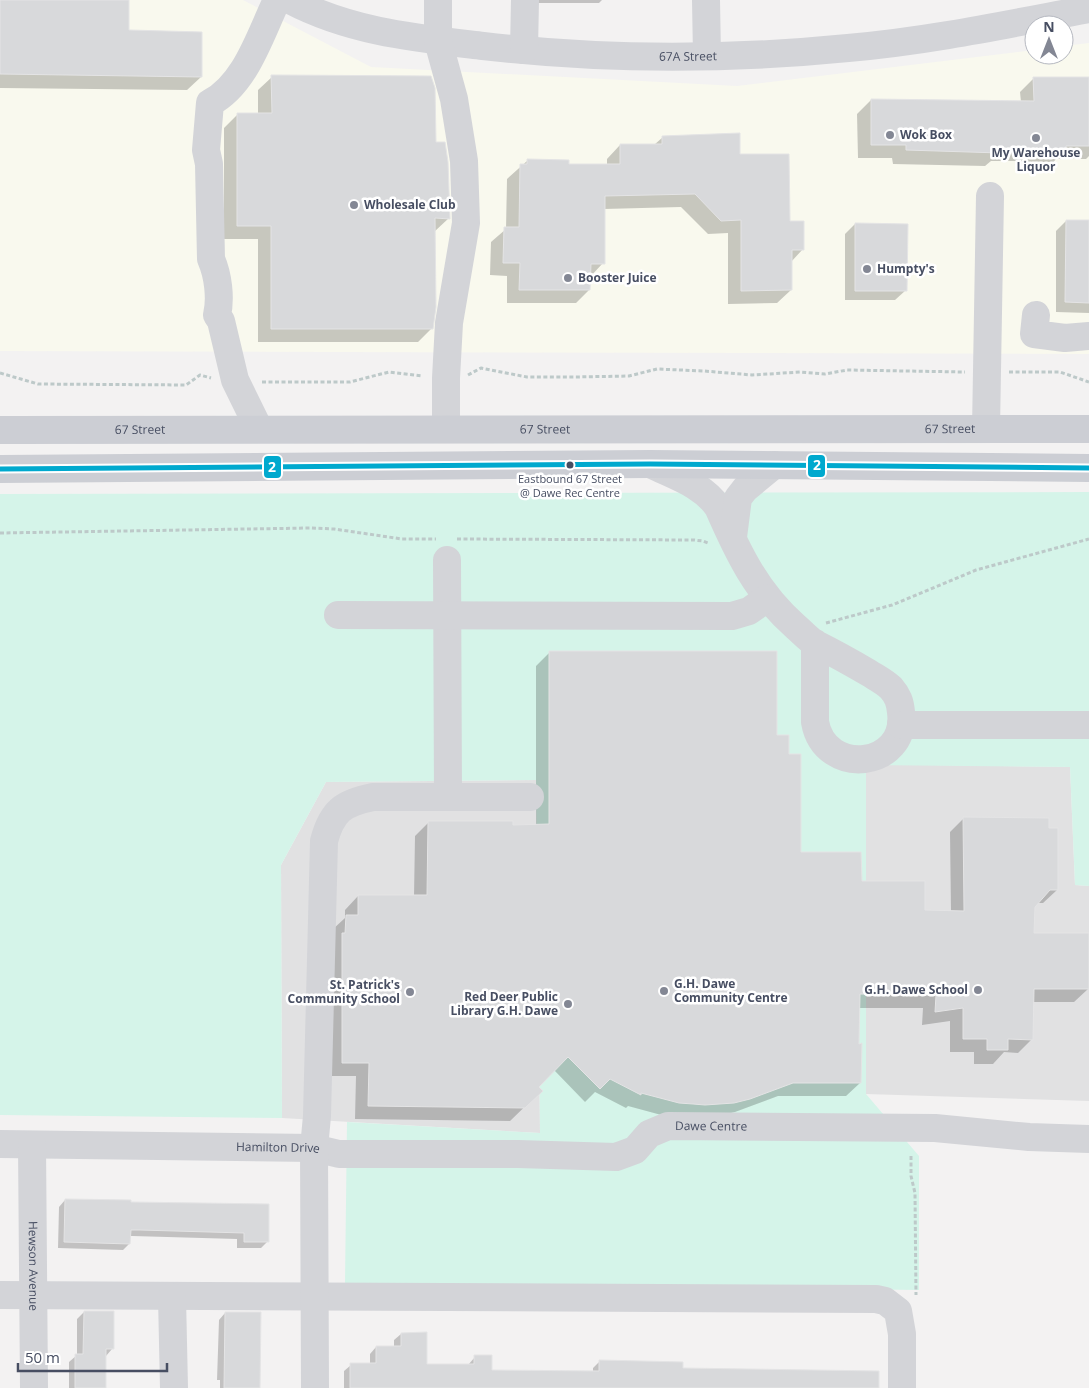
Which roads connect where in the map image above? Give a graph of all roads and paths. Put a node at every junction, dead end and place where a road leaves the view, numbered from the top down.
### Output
1 (277, 0) edge
2 (290, 0) edge
3 (438, 0) edge
4 (525, 0) edge
5 (706, 0) edge
6 (319, 6) edge
7 (1089, 9) edge
8 (438, 41) junction
9 (524, 50) junction
10 (707, 56) junction
11 (990, 196) dead end
12 (1036, 315) dead end
13 (1089, 336) edge
14 (987, 372) junction
15 (0, 373) edge
16 (207, 377) dead end
17 (446, 378) junction
18 (261, 382) dead end
19 (1089, 382) edge
20 (0, 430) edge
21 (259, 430) junction
22 (446, 430) junction
23 (986, 430) junction
24 (1089, 430) edge
25 (650, 464) junction
26 (774, 465) junction
27 (1089, 468) edge
28 (0, 469) edge
29 (0, 533) edge
30 (1089, 539) edge
31 (723, 542) junction
32 (446, 546) junction
33 (767, 598) junction
34 (338, 615) dead end
35 (448, 615) junction
36 (816, 632) junction
37 (901, 724) junction
38 (1089, 724) edge
39 (448, 797) junction
40 (530, 797) dead end
41 (1089, 1139) edge
42 (0, 1144) edge
43 (32, 1145) junction
44 (314, 1148) junction
45 (911, 1156) dead end
46 (0, 1295) edge
47 (34, 1295) junction
48 (172, 1297) junction
49 (314, 1297) junction
50 (916, 1300) dead end
51 (34, 1388) edge
52 (174, 1388) edge
53 (315, 1388) edge
54 (902, 1388) edge

1 - 21 street
2 - 6 street, 67A Street
3 - 8 street
4 - 9 street
5 - 10 street
6 - 8 street, 67A Street
7 - 10 street, 67A Street
8 - 9 street, 67A Street
8 - 17 street
9 - 10 street, 67A Street
11 - 14 street
12 - 13 street
14 - 17 path
14 - 19 path
14 - 23 street
15 - 16 path
17 - 18 path
17 - 22 street
20 - 21 main road, 67 Street
21 - 22 main road, 67 Street
22 - 23 main road, 67 Street
23 - 24 main road, 67 Street
25 - 26 main road
25 - 28 main road
25 - 31 street
26 - 27 main road
26 - 31 street
29 - 32 path
30 - 36 path
31 - 32 path
31 - 33 street
32 - 35 street
33 - 35 street
33 - 36 street
34 - 35 street
35 - 39 street
36 - 37 street
36 - 37 street
37 - 38 street
39 - 40 street
39 - 44 street
41 - 44 street, Dawe Centre
42 - 43 street, Hamilton Drive
43 - 44 street, Hamilton Drive
43 - 47 street, Hewson Avenue
44 - 49 street, Hamilton Drive
45 - 50 path
46 - 47 street
47 - 48 street
47 - 51 street, Hewson Avenue
48 - 49 street
48 - 52 street
49 - 53 street, Hamilton Drive
49 - 54 street

